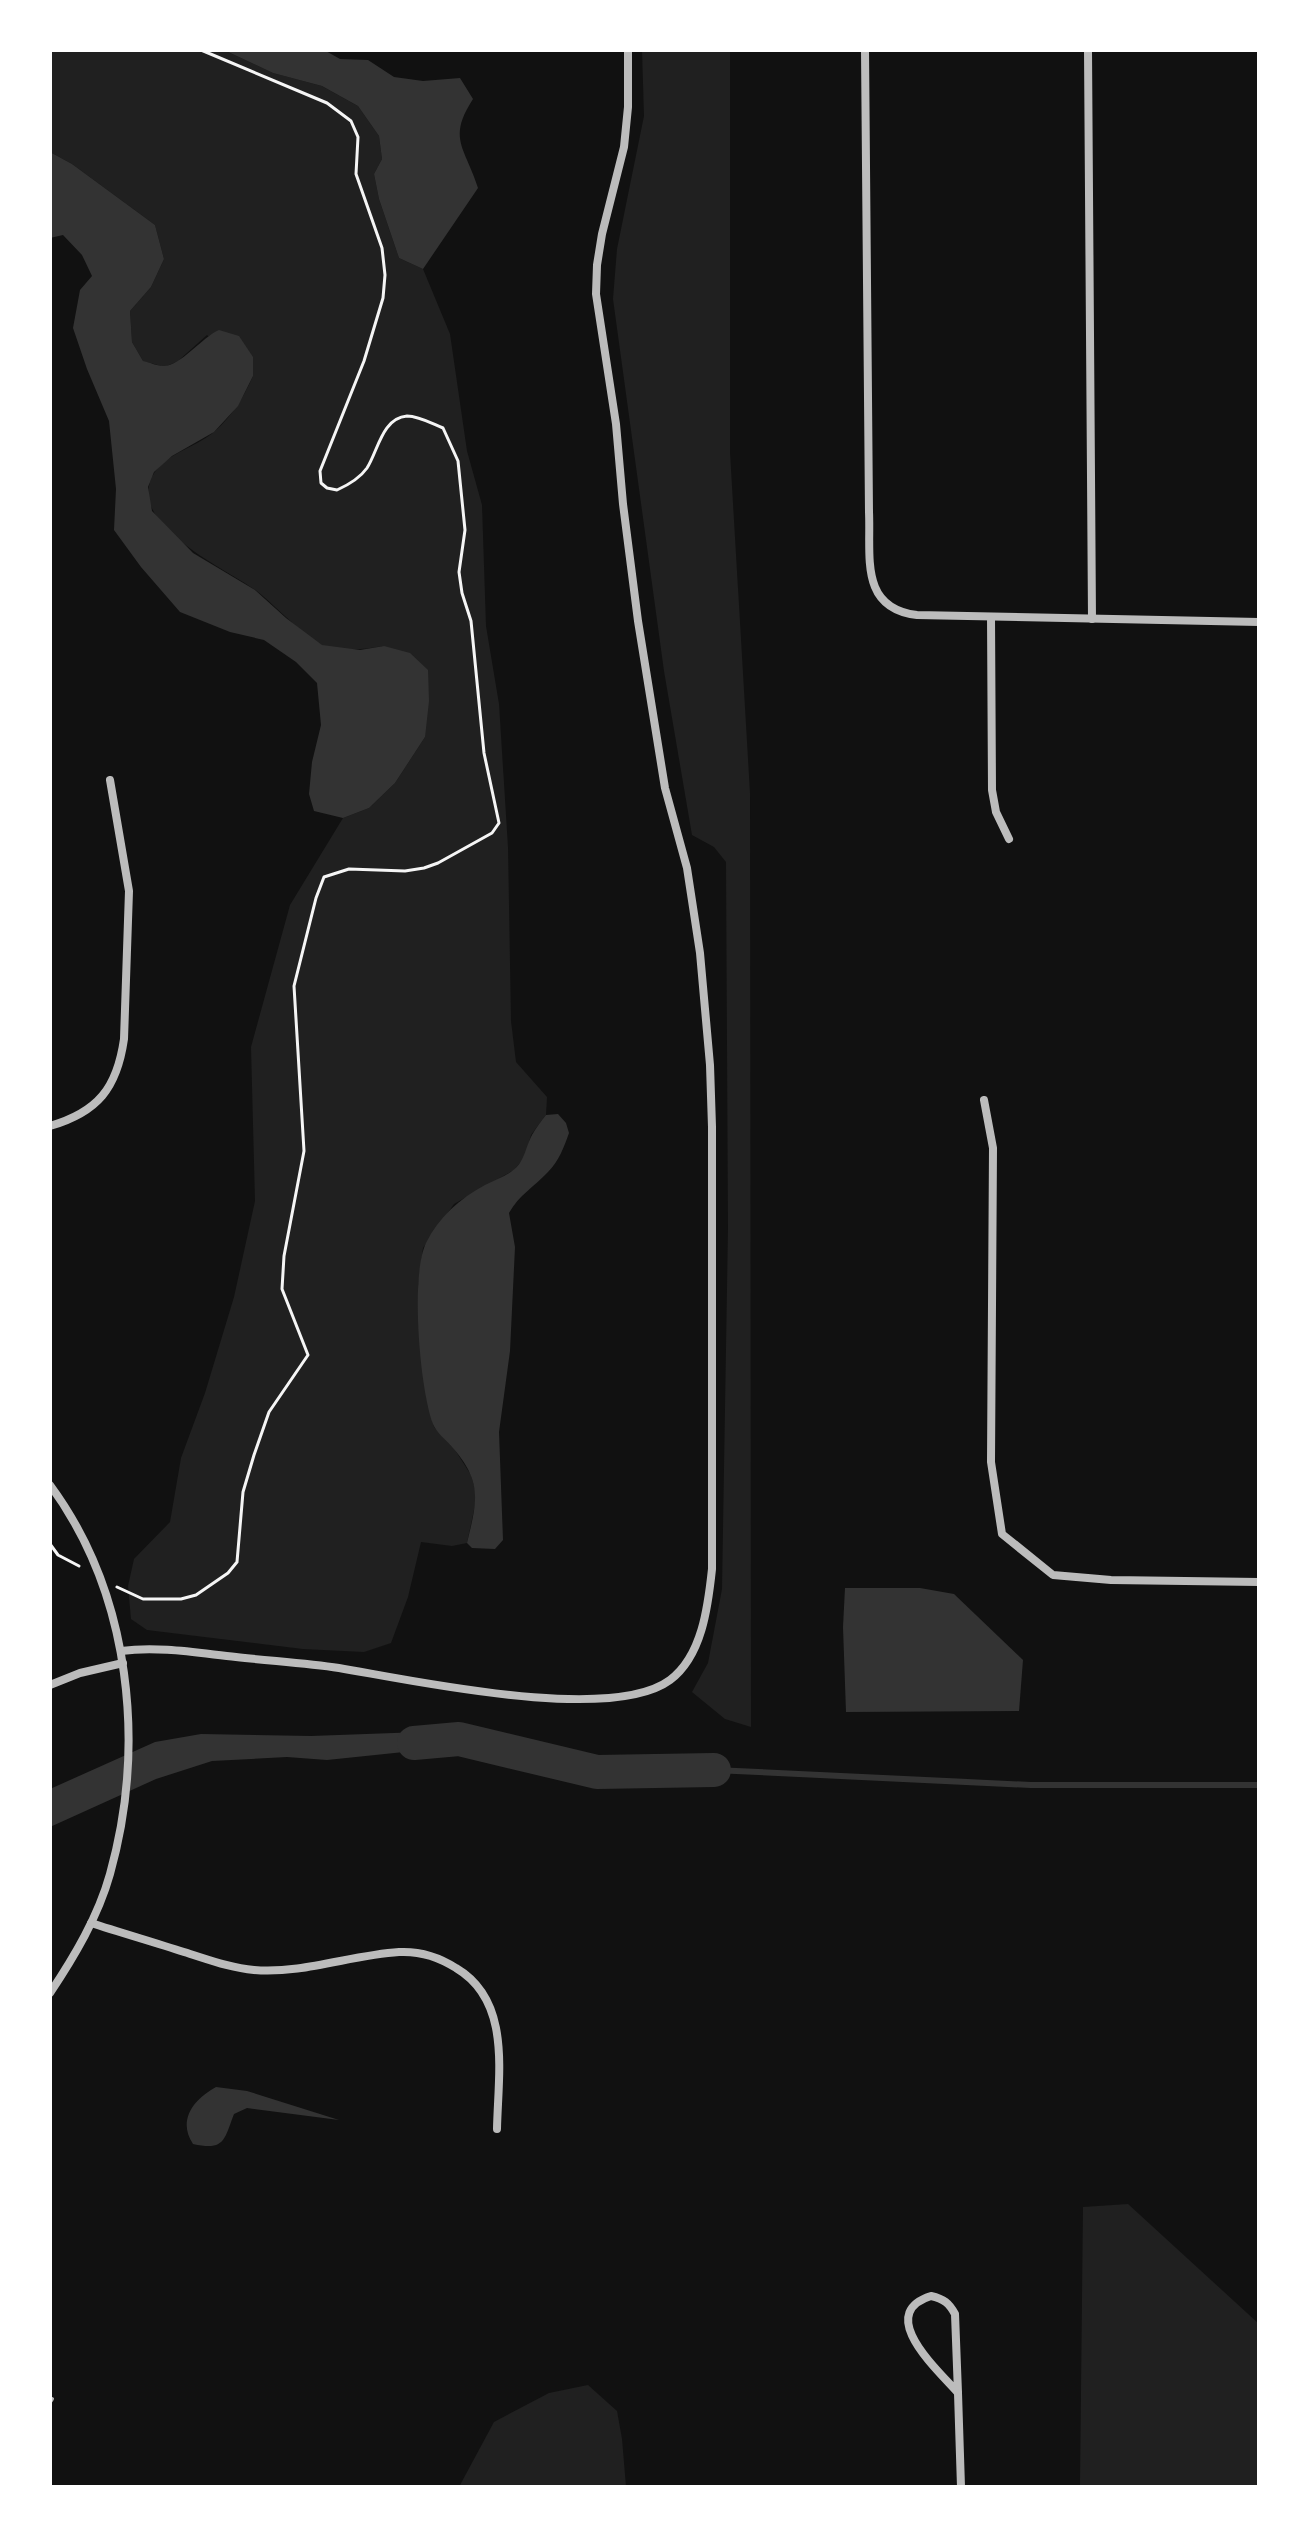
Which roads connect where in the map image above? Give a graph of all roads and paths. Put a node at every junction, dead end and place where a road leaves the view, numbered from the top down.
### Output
1 (201, 50) edge
2 (628, 50) edge
3 (865, 50) edge
4 (1088, 50) edge
5 (991, 617) junction
6 (1092, 619) junction
7 (1259, 622) edge
8 (110, 780) dead end
9 (1009, 839) dead end
10 (984, 1100) dead end
11 (50, 1126) edge
12 (50, 1485) edge
13 (50, 1544) edge
14 (99, 1577) junction
15 (1259, 1582) edge
16 (121, 1651) junction
17 (123, 1663) junction
18 (50, 1685) edge
19 (91, 1923) junction
20 (50, 1993) edge
21 (497, 2129) dead end
22 (958, 2393) junction
23 (961, 2487) edge

1 - 14 path
2 - 16 street
3 - 5 street
4 - 6 street
5 - 6 street
5 - 9 street
6 - 7 street
8 - 11 street
10 - 15 street
12 - 14 street
13 - 14 path
14 - 16 street
16 - 17 street
17 - 18 street
17 - 19 street
19 - 20 street
19 - 21 street
22 - 22 street
22 - 23 street

